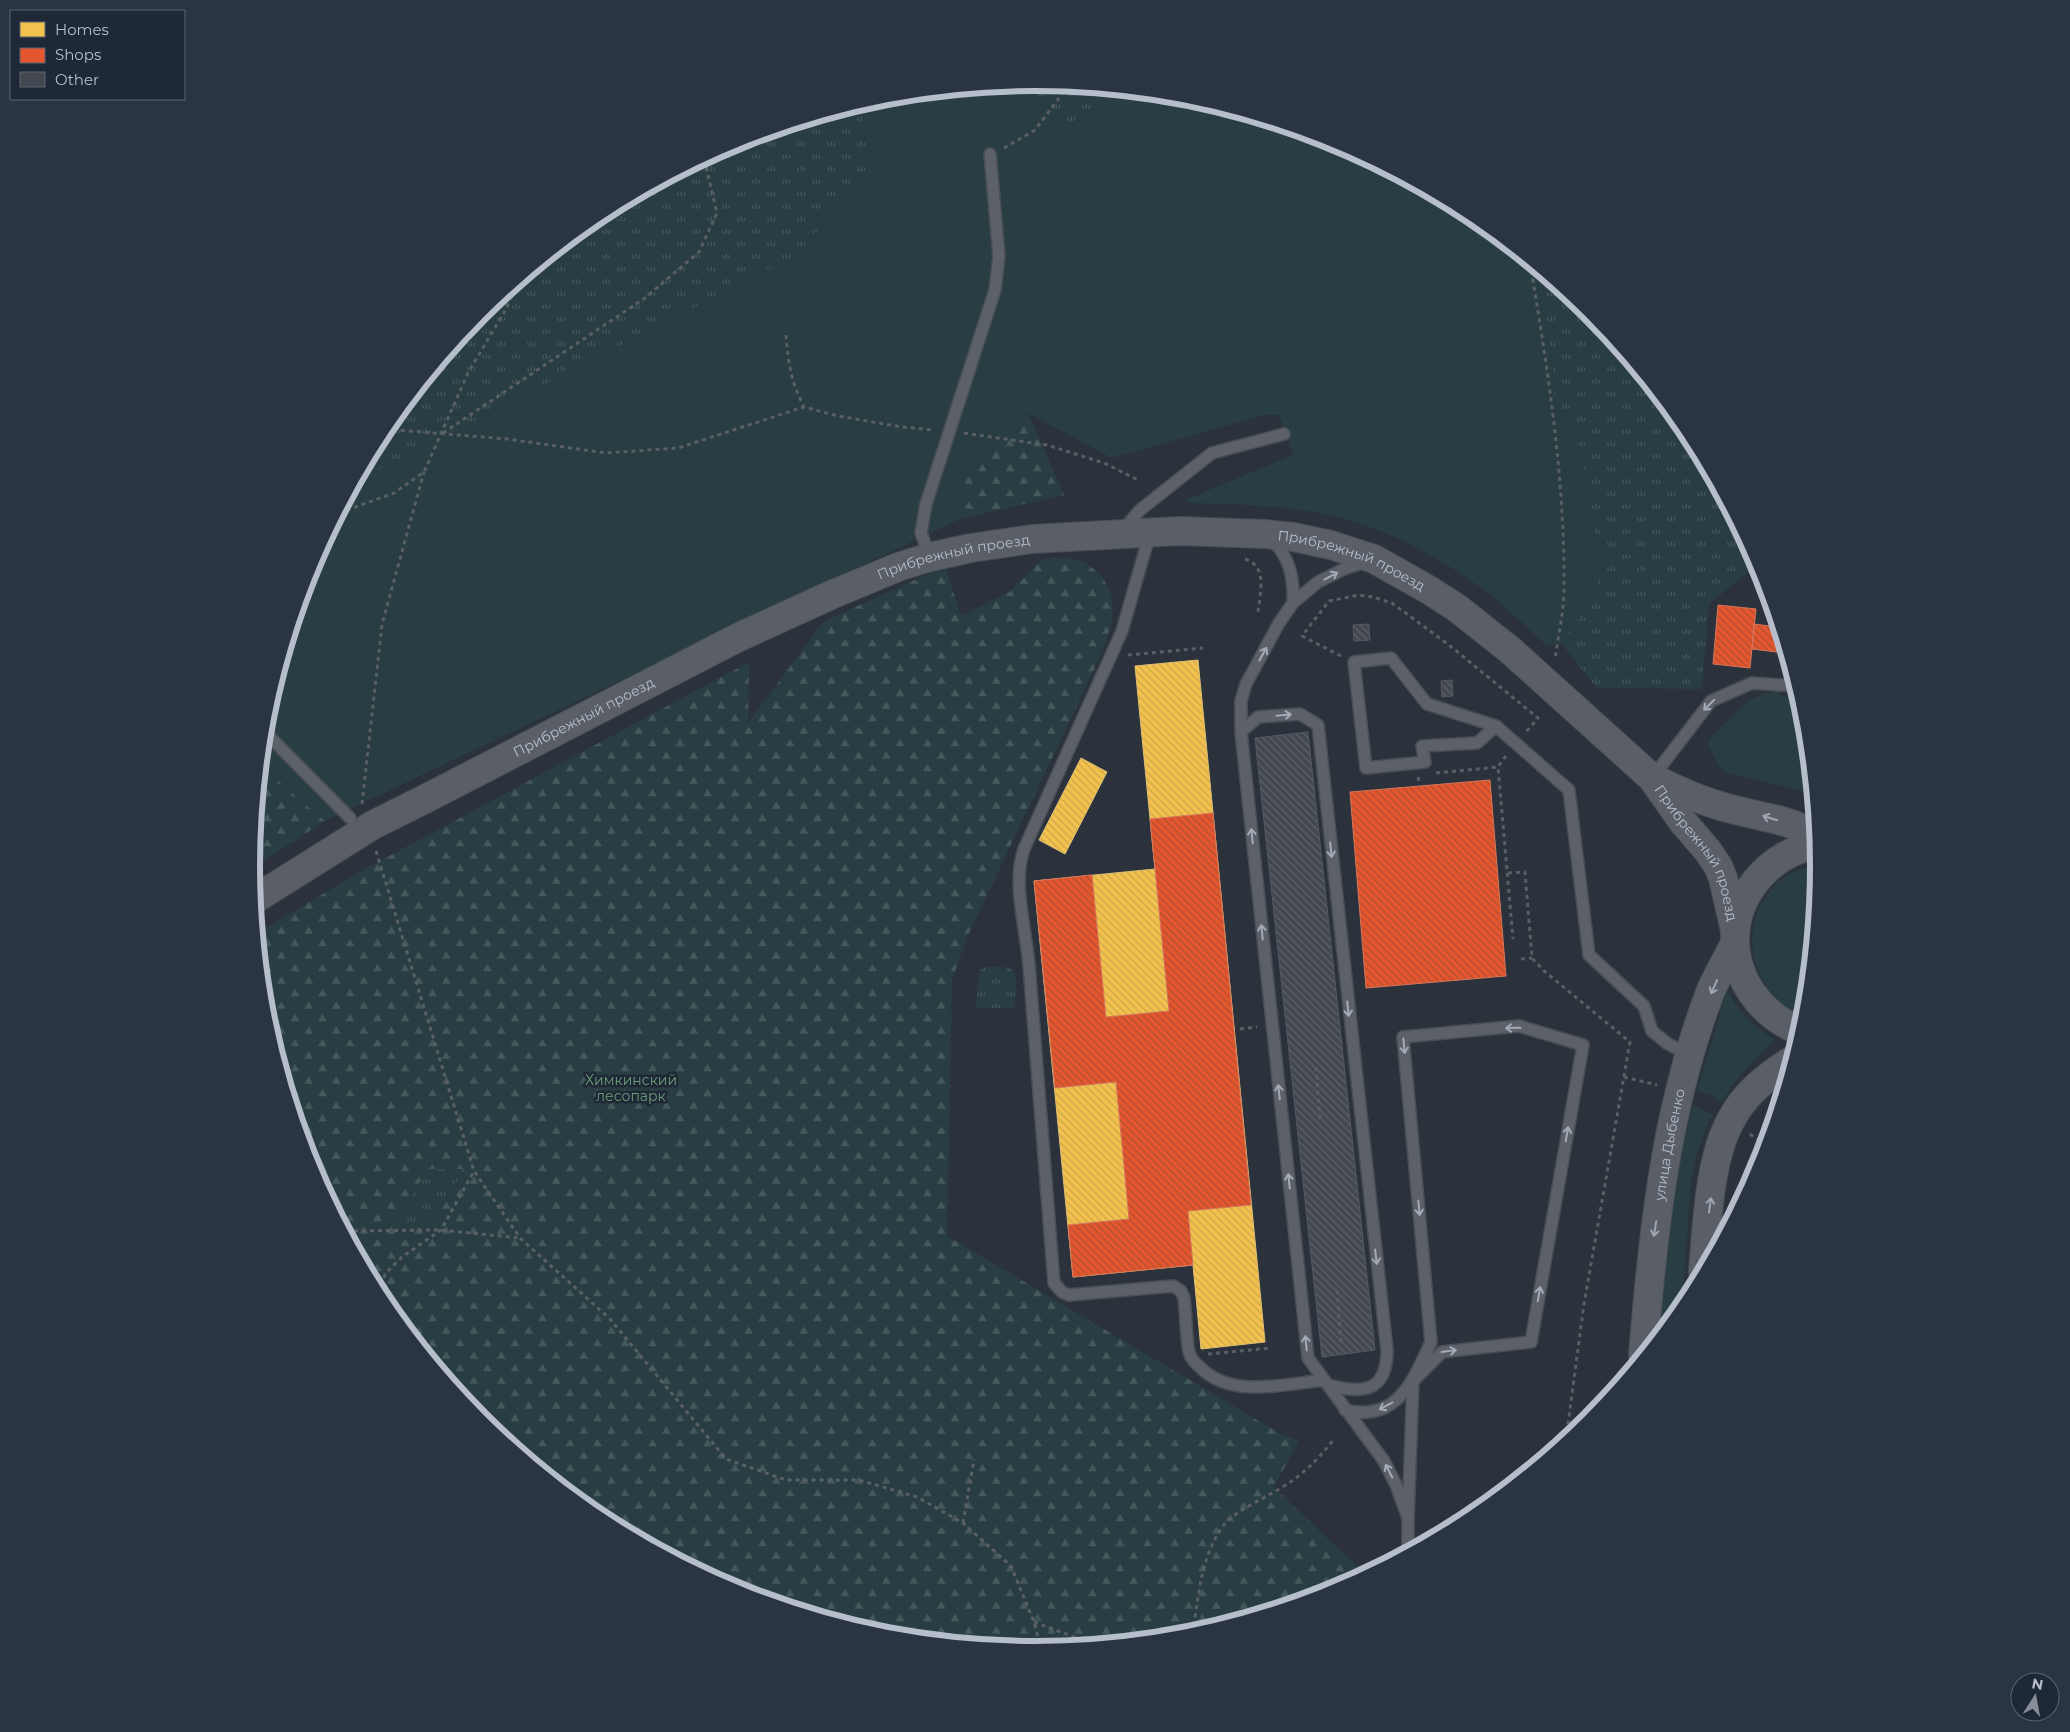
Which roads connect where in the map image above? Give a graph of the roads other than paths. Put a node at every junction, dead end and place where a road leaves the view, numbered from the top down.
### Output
1 (990, 154) road end
2 (1284, 434) dead end
3 (1120, 533) junction
4 (1150, 533) junction
5 (1265, 534) junction
6 (930, 557) junction
7 (1374, 559) junction
8 (1293, 603) junction
9 (1788, 686) edge
10 (1496, 726) junction
11 (1241, 732) junction
12 (271, 738) edge
13 (1652, 778) junction
14 (350, 818) dead end
15 (1809, 831) edge
16 (1809, 847) edge
17 (261, 895) edge
18 (1735, 937) junction
19 (1792, 1028) edge
20 (1690, 1055) junction
21 (1783, 1065) edge
22 (1705, 1255) edge
23 (1644, 1345) edge
24 (1413, 1381) junction
25 (1326, 1383) junction
26 (1345, 1410) junction
27 (1408, 1518) junction
28 (1408, 1545) edge

1 - 6 lane
2 - 3 lane
3 - 4 street, Прибрежный проезд
3 - 6 street, Прибрежный проезд
4 - 5 street, Прибрежный проезд
4 - 25 lane
5 - 7 street, Прибрежный проезд
5 - 8 lane
6 - 17 street, Прибрежный проезд
8 -> 7 lane
7 - 13 street, Прибрежный проезд
11 -> 8 lane
9 -> 13 lane
10 - 10 lane
10 - 20 lane
25 -> 11 lane
11 -> 25 lane
12 - 14 lane
15 -> 13 street, Прибрежный проезд
13 - 18 street, Прибрежный проезд
16 - 18 street
18 - 19 street, Прибрежный проезд
18 -> 20 street, улица Дыбенко
20 -> 23 street, улица Дыбенко
22 -> 21 street
24 -> 24 lane
24 -> 26 lane
24 - 27 lane
25 - 26 lane
27 -> 26 lane
27 - 28 lane

